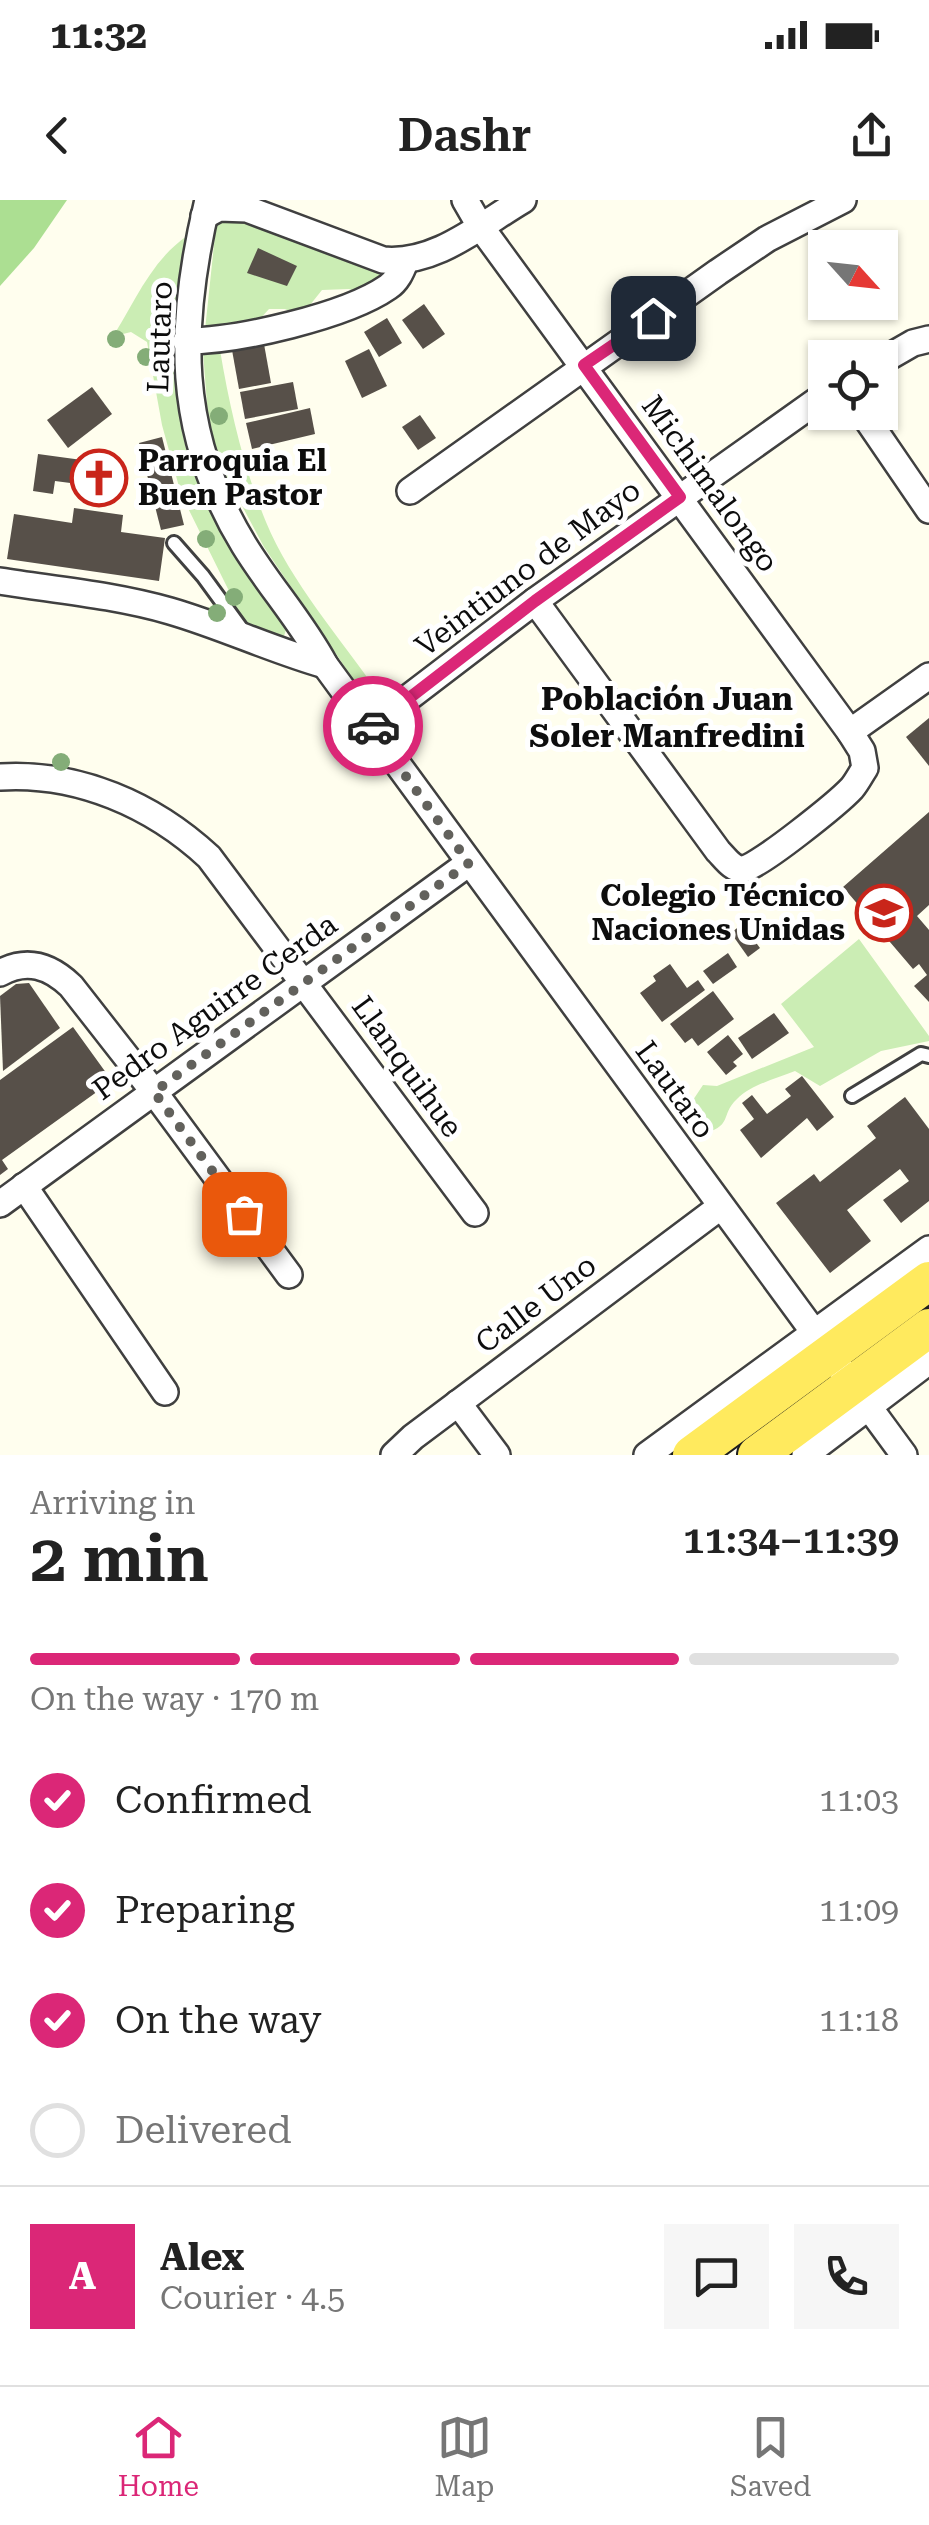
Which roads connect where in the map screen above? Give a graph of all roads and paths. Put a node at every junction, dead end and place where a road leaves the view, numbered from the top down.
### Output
1 (465, 200) edge
2 (523, 200) edge
3 (844, 200) edge
4 (206, 208) edge
5 (480, 226) junction
6 (405, 262) junction
7 (929, 338) edge
8 (186, 342) junction
9 (898, 352) edge
10 (584, 365) junction
11 (808, 407) edge
12 (874, 430) edge
13 (410, 491) dead end
14 (680, 497) junction
15 (929, 510) edge
16 (174, 543) dead end
17 (0, 581) edge
18 (535, 601) junction
19 (250, 641) junction
20 (325, 665) junction
21 (929, 676) edge
22 (370, 727) junction
23 (850, 732) junction
24 (0, 777) edge
25 (469, 863) junction
26 (0, 972) edge
27 (304, 982) junction
28 (929, 1056) edge
29 (154, 1092) junction
30 (852, 1096) dead end
31 (24, 1186) junction
32 (0, 1204) edge
33 (720, 1207) junction
34 (475, 1213) dead end
35 (929, 1249) edge
36 (289, 1275) dead end
37 (929, 1281) edge
38 (929, 1328) edge
39 (821, 1344) junction
40 (929, 1362) edge
41 (165, 1392) dead end
42 (860, 1396) junction
43 (458, 1403) junction
44 (394, 1455) edge
45 (497, 1455) edge
46 (647, 1455) edge
47 (692, 1455) edge
48 (757, 1455) edge
49 (805, 1455) edge
50 (904, 1455) edge

1 - 5 street, Michimalongo
2 - 5 street
3 - 10 street
4 - 6 street
4 - 8 street, Lautaro
5 - 6 street
5 - 10 street, Michimalongo
6 - 8 street
7 - 9 street
8 - 20 street, Lautaro
10 - 13 street
10 - 14 street, Michimalongo
11 - 14 street, Veintiuno de Mayo
12 - 15 street
14 - 18 street, Veintiuno de Mayo
14 - 23 street, Michimalongo
16 - 19 lane
17 - 19 street
18 - 22 street, Veintiuno de Mayo
18 - 23 street
19 - 20 street
20 - 22 street, Lautaro
21 - 23 street
22 - 25 street, Lautaro
24 - 27 street, Llanquihue
25 - 27 street, Pedro Aguirre Cerda
25 - 33 street, Lautaro
26 - 29 street
27 - 29 street, Pedro Aguirre Cerda
27 - 34 street, Llanquihue
28 - 30 lane
29 - 31 street, Pedro Aguirre Cerda
29 - 36 street
31 - 32 street, Pedro Aguirre Cerda
31 - 41 street
33 - 39 street, Lautaro
33 - 43 street, Calle Uno
35 - 39 street
37 - 39 main road
38 - 42 main road
39 - 42 street, Lautaro
39 - 46 street
39 - 47 main road
40 - 42 street
42 - 48 main road
42 - 49 street
42 - 50 street, Lautaro
43 - 44 street, Calle Uno
43 - 45 street

